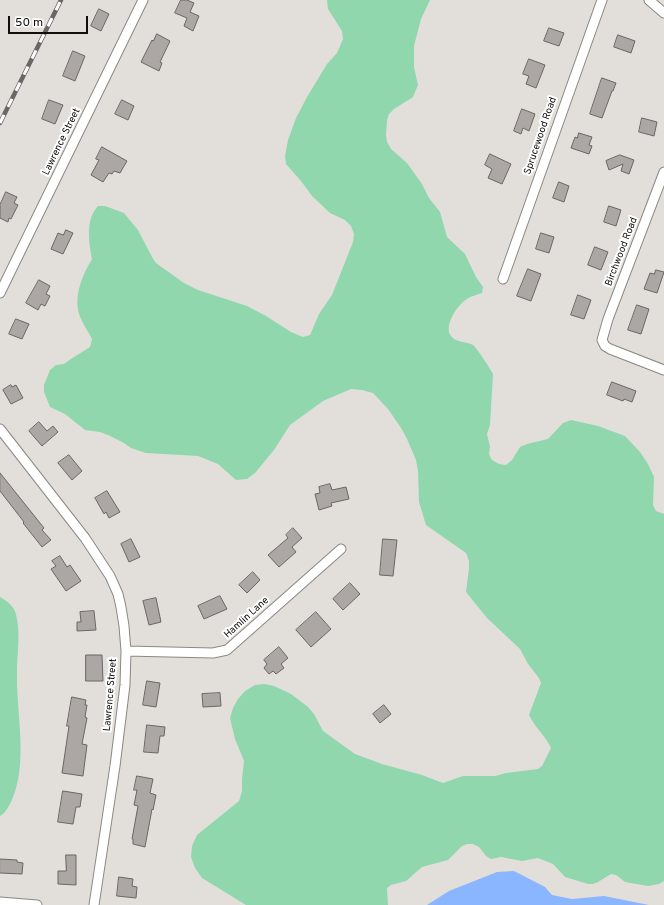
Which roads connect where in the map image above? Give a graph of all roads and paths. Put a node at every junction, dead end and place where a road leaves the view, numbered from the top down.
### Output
1 (143, 0) edge
2 (602, 0) edge
3 (649, 0) edge
4 (664, 13) edge
5 (664, 172) edge
6 (503, 279) dead end
7 (0, 293) edge
8 (664, 370) edge
9 (0, 429) edge
10 (341, 549) dead end
11 (126, 651) junction
12 (0, 902) edge
13 (37, 905) edge
14 (94, 905) edge

1 - 7 street, Lawrence Street
2 - 6 street, Sprucewood Road
3 - 4 street
5 - 8 street, Birchwood Road
9 - 11 street, Lawrence Street
10 - 11 street, Hamlin Lane
11 - 14 street, Lawrence Street
12 - 13 street

